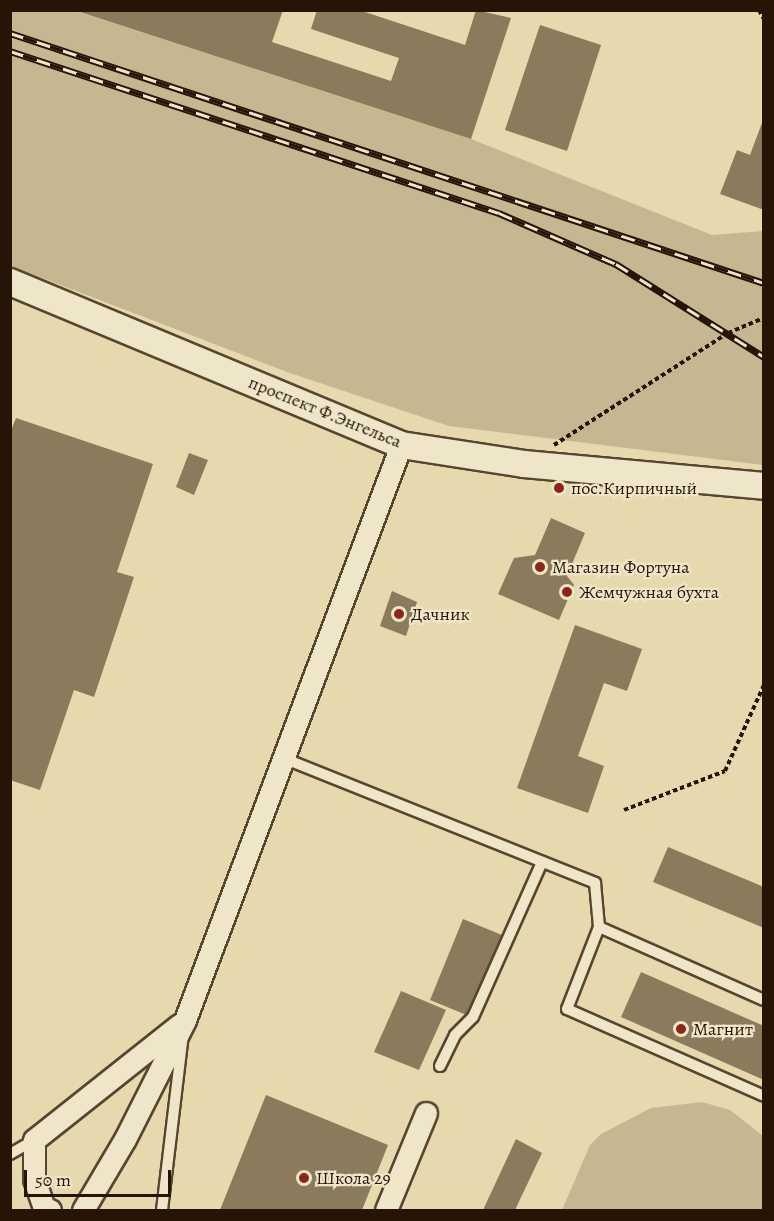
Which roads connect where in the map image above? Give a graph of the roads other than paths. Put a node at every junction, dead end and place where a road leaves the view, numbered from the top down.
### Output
1 (10, 282) edge
2 (401, 446) junction
3 (764, 486) edge
4 (283, 758) junction
5 (542, 862) junction
6 (598, 927) junction
7 (764, 1000) edge
8 (184, 1020) junction
9 (440, 1066) dead end
10 (764, 1096) edge
11 (426, 1113) dead end
12 (34, 1140) junction
13 (10, 1154) edge
14 (50, 1210) edge
15 (82, 1210) edge
16 (162, 1210) edge
17 (386, 1210) edge

1 - 2 street, проспект Ф.Энгельса
2 - 3 street, проспект Ф.Энгельса
2 - 4 street
4 - 5 lane
4 - 8 street
5 - 6 lane
5 - 9 lane
6 - 7 lane
6 - 10 lane
8 - 12 street
8 - 15 street
8 - 16 lane
11 - 17 street
12 - 13 lane
12 - 14 street

